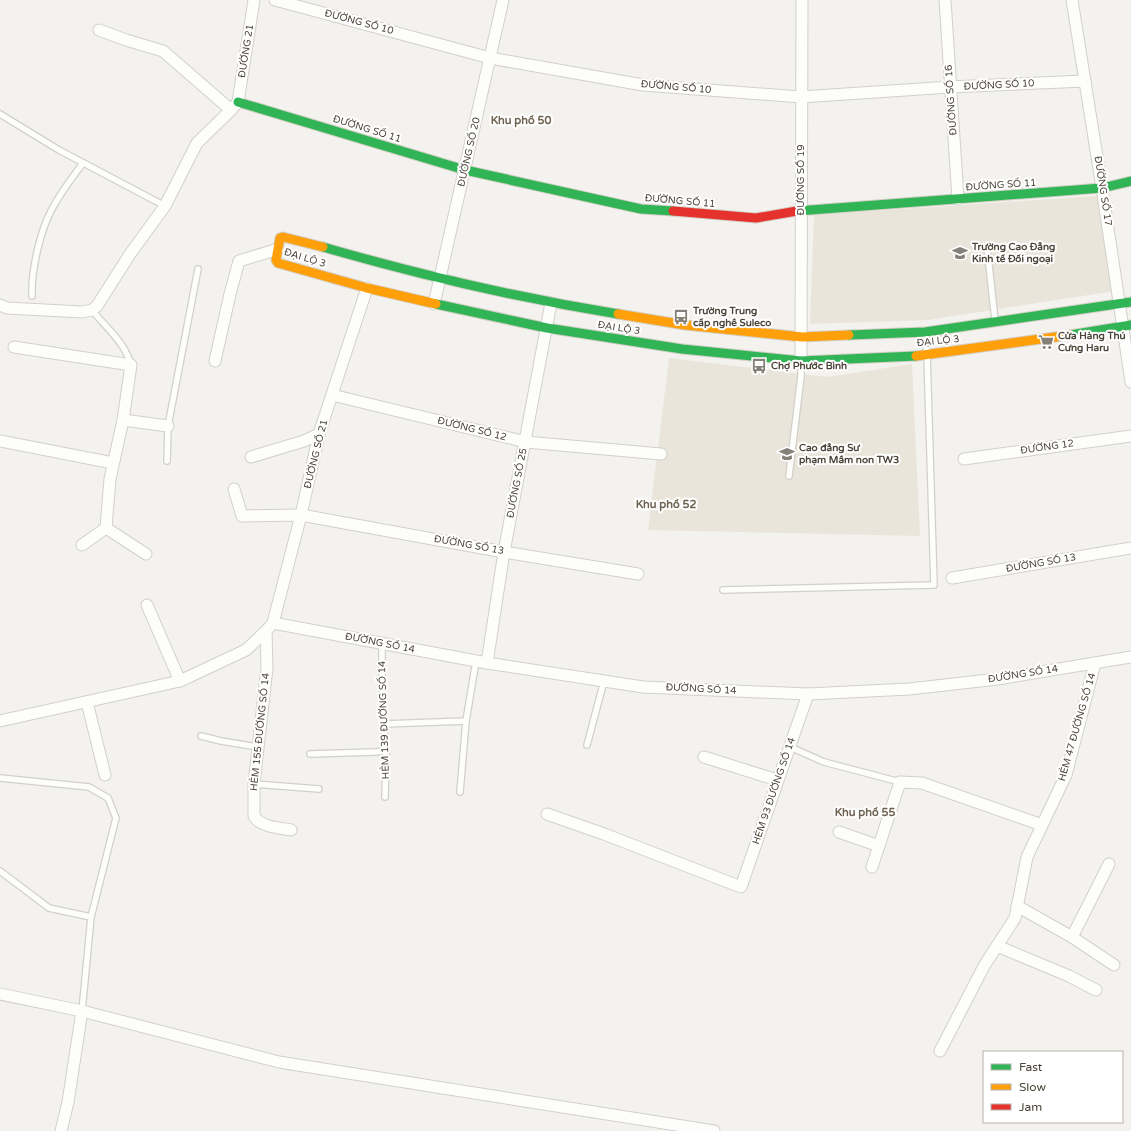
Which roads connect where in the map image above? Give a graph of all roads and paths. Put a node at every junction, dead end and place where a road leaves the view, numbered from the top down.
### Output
1 (254, 0) edge
2 (275, 0) edge
3 (503, 0) edge
4 (802, 0) edge
5 (945, 0) edge
6 (1072, 0) edge
7 (99, 30) dead end
8 (490, 58) junction
9 (1086, 81) junction
10 (950, 87) junction
11 (801, 97) junction
12 (235, 106) junction
13 (0, 114) edge
14 (84, 163) junction
15 (465, 170) junction
16 (1131, 181) edge
17 (1102, 188) junction
18 (958, 199) junction
19 (165, 206) junction
20 (801, 210) junction
21 (987, 247) dead end
22 (278, 249) junction
23 (198, 269) dead end
24 (439, 278) junction
25 (367, 288) junction
26 (32, 296) dead end
27 (551, 303) junction
28 (1125, 303) edge
29 (434, 304) junction
30 (0, 306) edge
31 (92, 310) junction
32 (995, 322) junction
33 (1127, 326) edge
34 (547, 328) junction
35 (925, 332) junction
36 (802, 337) junction
37 (14, 347) dead end
38 (927, 355) junction
39 (216, 361) dead end
40 (801, 361) junction
41 (131, 365) junction
42 (1131, 382) edge
43 (332, 395) junction
44 (123, 420) junction
45 (168, 426) junction
46 (319, 434) junction
47 (1131, 436) edge
48 (0, 441) edge
49 (526, 442) junction
50 (661, 454) dead end
51 (251, 457) dead end
52 (964, 458) dead end
53 (167, 461) dead end
54 (114, 462) junction
55 (789, 476) dead end
56 (234, 489) dead end
57 (301, 515) junction
58 (106, 528) junction
59 (82, 546) dead end
60 (1131, 548) edge
61 (504, 552) junction
62 (146, 554) dead end
63 (638, 574) dead end
64 (952, 578) dead end
65 (723, 590) dead end
66 (147, 605) dead end
67 (270, 627) junction
68 (382, 643) junction
69 (1131, 657) edge
70 (482, 662) junction
71 (1095, 663) junction
72 (180, 681) junction
73 (604, 681) junction
74 (808, 694) junction
75 (87, 702) junction
76 (0, 721) edge
77 (466, 721) junction
78 (384, 724) junction
79 (201, 736) dead end
80 (587, 745) dead end
81 (258, 747) junction
82 (790, 747) junction
83 (384, 748) junction
84 (310, 754) dead end
85 (704, 757) dead end
86 (105, 774) dead end
87 (0, 778) edge
88 (777, 780) junction
89 (900, 782) junction
90 (254, 784) junction
91 (319, 789) dead end
92 (460, 792) dead end
93 (386, 797) dead end
94 (547, 814) dead end
95 (1042, 825) junction
96 (291, 830) dead end
97 (839, 832) dead end
98 (879, 846) junction
99 (1109, 864) dead end
100 (872, 867) dead end
101 (0, 871) edge
102 (1017, 906) junction
103 (91, 918) junction
104 (1072, 937) junction
105 (997, 946) junction
106 (1114, 965) dead end
107 (1096, 990) dead end
108 (0, 994) edge
109 (82, 1011) junction
110 (940, 1051) dead end
111 (61, 1131) edge
112 (714, 1131) edge

1 - 12 street, ĐƯỜNG 21
2 - 8 street, ĐƯỜNG SỐ 10
3 - 8 street, ĐƯỜNG SỐ 20
4 - 11 street, ĐƯỜNG SỐ 19
5 - 10 street, ĐƯỜNG SỐ 16
6 - 9 street, ĐƯỜNG SỐ 17
7 - 12 street
8 - 11 street, ĐƯỜNG SỐ 10
8 - 15 street, ĐƯỜNG SỐ 20
9 - 10 street, ĐƯỜNG SỐ 10
9 - 17 street, ĐƯỜNG SỐ 17
10 - 11 street, ĐƯỜNG SỐ 10
10 - 18 street, ĐƯỜNG SỐ 16
11 - 20 street, ĐƯỜNG SỐ 19
12 - 15 street, ĐƯỜNG SỐ 11
12 - 19 street
13 - 14 lane
14 - 19 lane
14 - 26 lane
15 - 20 street, ĐƯỜNG SỐ 11
15 - 24 street, ĐƯỜNG SỐ 20
16 - 17 street, ĐƯỜNG SỐ 11
17 - 18 street, ĐƯỜNG SỐ 11
17 - 28 street, ĐƯỜNG SỐ 17
18 - 20 street, ĐƯỜNG SỐ 11
19 - 31 street
20 - 36 street, ĐƯỜNG SỐ 19
21 - 32 lane
22 - 24 street, ĐẠI LỘ 3
22 - 25 street, ĐẠI LỘ 3
22 - 39 street
23 - 45 lane
24 - 27 street, ĐẠI LỘ 3
24 - 29 street, ĐƯỜNG SỐ 20
25 - 29 street, ĐẠI LỘ 3
25 - 43 street, ĐƯỜNG SỐ 21
27 - 34 street, ĐƯỜNG SỐ 25
27 - 36 street, ĐẠI LỘ 3
28 - 32 street, ĐẠI LỘ 3
28 - 33 street, ĐƯỜNG SỐ 17
29 - 34 street, ĐẠI LỘ 3
30 - 31 street
31 - 41 lane
32 - 35 street, ĐẠI LỘ 3
33 - 38 street, ĐẠI LỘ 3
33 - 42 street, ĐƯỜNG SỐ 17
34 - 40 street, ĐẠI LỘ 3
34 - 49 street, ĐƯỜNG SỐ 25
35 - 36 street, ĐẠI LỘ 3
35 - 38 lane
36 - 40 street, ĐƯỜNG SỐ 19
37 - 41 street
38 - 40 street, ĐẠI LỘ 3
38 - 65 lane
40 - 55 lane
41 - 44 street
43 - 46 street, ĐƯỜNG SỐ 21
43 - 49 street, ĐƯỜNG SỐ 12
44 - 45 street
44 - 54 street
45 - 53 lane
46 - 51 street
46 - 57 street, ĐƯỜNG SỐ 21
47 - 52 street, ĐƯỜNG 12
48 - 54 street
49 - 50 street, ĐƯỜNG SỐ 12
49 - 61 street, ĐƯỜNG SỐ 25
54 - 58 street
56 - 57 street, ĐƯỜNG SỐ 13
57 - 61 street, ĐƯỜNG SỐ 13
57 - 67 street, ĐƯỜNG SỐ 21
58 - 59 street
58 - 62 street
60 - 64 street, ĐƯỜNG SỐ 13
61 - 63 street, ĐƯỜNG SỐ 13
61 - 70 street, ĐƯỜNG SỐ 25
66 - 72 street
67 - 68 street, ĐƯỜNG SỐ 14
67 - 72 street
67 - 81 street, HẺM 155 ĐƯỜNG SỐ 14
68 - 70 street, ĐƯỜNG SỐ 14
68 - 78 lane, HẺM 139 ĐƯỜNG SỐ 14
69 - 71 street, ĐƯỜNG SỐ 14
70 - 73 street, ĐƯỜNG SỐ 14
70 - 77 lane
71 - 74 street, ĐƯỜNG SỐ 14
71 - 95 street, HẺM 47 ĐƯỜNG SỐ 14
72 - 75 street
73 - 74 street, ĐƯỜNG SỐ 14
73 - 80 lane
74 - 82 street, HẺM 93 ĐƯỜNG SỐ 14
75 - 76 street
75 - 86 street
77 - 78 lane
77 - 92 lane
78 - 83 lane, HẺM 139 ĐƯỜNG SỐ 14
79 - 81 lane
81 - 90 street, HẺM 155 ĐƯỜNG SỐ 14
82 - 88 street, HẺM 93 ĐƯỜNG SỐ 14
82 - 89 lane
83 - 84 lane
83 - 93 lane, HẺM 139 ĐƯỜNG SỐ 14
85 - 88 street
87 - 103 lane
88 - 94 street, HẺM 93 ĐƯỜNG SỐ 14
89 - 95 street
89 - 98 street
90 - 91 lane
90 - 96 street, HẺM 155 ĐƯỜNG SỐ 14
95 - 102 street, HẺM 47 ĐƯỜNG SỐ 14
97 - 98 street
98 - 100 street
99 - 104 street
101 - 103 lane
102 - 104 street
102 - 105 street, HẺM 47 ĐƯỜNG SỐ 14
103 - 109 lane
104 - 106 street
105 - 107 street
105 - 110 street, HẺM 47 ĐƯỜNG SỐ 14
108 - 109 street
109 - 111 street
109 - 112 street

